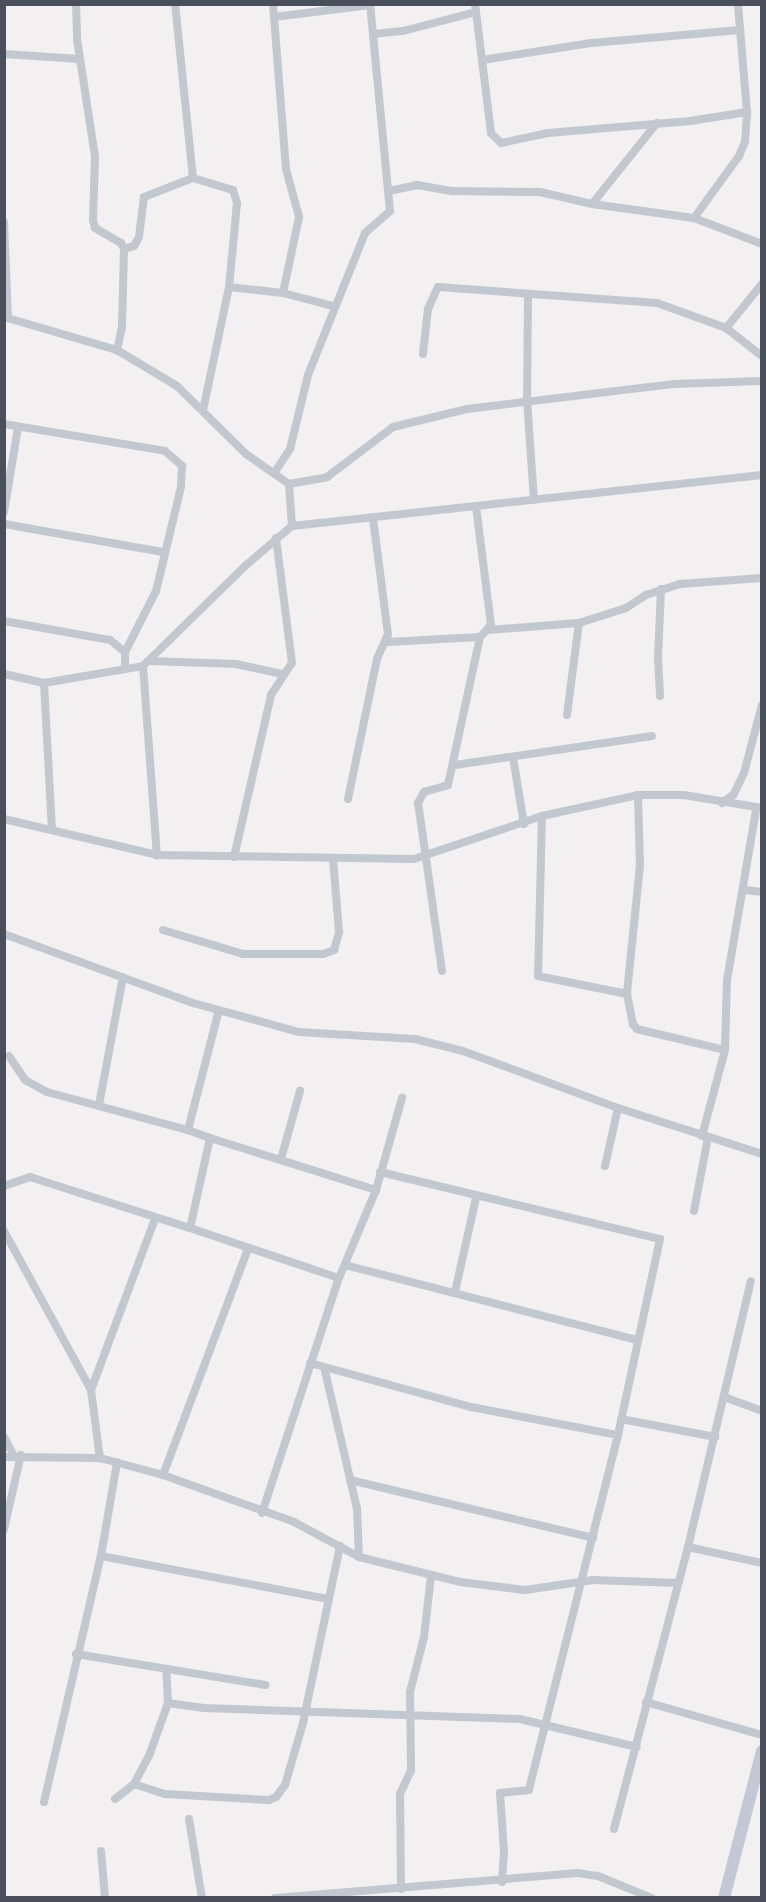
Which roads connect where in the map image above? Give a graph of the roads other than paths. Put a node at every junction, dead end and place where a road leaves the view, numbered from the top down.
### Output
1 (76, 4) edge
2 (175, 4) edge
3 (273, 4) edge
4 (738, 4) edge
5 (370, 5) edge
6 (475, 8) edge
7 (274, 16) junction
8 (740, 30) junction
9 (373, 34) junction
10 (4, 54) edge
11 (80, 58) junction
12 (482, 60) junction
13 (747, 112) junction
14 (657, 123) junction
15 (193, 178) junction
16 (389, 191) junction
17 (592, 204) junction
18 (694, 218) junction
19 (4, 222) edge
20 (762, 244) edge
21 (124, 249) junction
22 (762, 284) edge
23 (229, 287) junction
24 (284, 293) junction
25 (528, 296) junction
26 (333, 306) junction
27 (6, 318) edge
28 (726, 328) junction
29 (117, 350) junction
30 (423, 354) dead end
31 (762, 356) edge
32 (762, 381) edge
33 (527, 400) junction
34 (203, 410) junction
35 (4, 424) edge
36 (18, 426) junction
37 (275, 472) junction
38 (762, 474) edge
39 (289, 484) junction
40 (534, 500) junction
41 (476, 506) junction
42 (4, 512) edge
43 (373, 518) junction
44 (4, 524) edge
45 (292, 526) junction
46 (276, 538) junction
47 (164, 552) junction
48 (762, 578) edge
49 (661, 589) junction
50 (4, 621) edge
51 (579, 623) junction
52 (488, 630) junction
53 (480, 637) junction
54 (387, 642) junction
55 (125, 652) junction
56 (145, 664) junction
57 (125, 669) junction
58 (5, 674) edge
59 (282, 675) junction
60 (44, 683) junction
61 (660, 696) dead end
62 (762, 705) edge
63 (567, 716) dead end
64 (651, 736) dead end
65 (513, 758) junction
66 (455, 765) junction
67 (638, 795) junction
68 (348, 799) dead end
69 (722, 803) junction
70 (759, 809) edge
71 (542, 816) junction
72 (4, 819) edge
73 (524, 824) junction
74 (52, 830) junction
75 (157, 855) junction
76 (234, 857) junction
77 (426, 857) junction
78 (333, 859) junction
79 (744, 890) junction
80 (762, 892) edge
81 (163, 930) dead end
82 (4, 934) edge
83 (442, 971) dead end
84 (123, 977) junction
85 (627, 994) junction
86 (219, 1010) junction
87 (725, 1050) junction
88 (9, 1056) dead end
89 (300, 1091) dead end
90 (402, 1098) dead end
91 (99, 1105) junction
92 (618, 1108) junction
93 (188, 1130) junction
94 (705, 1137) junction
95 (210, 1138) junction
96 (762, 1154) edge
97 (281, 1159) junction
98 (606, 1166) dead end
99 (380, 1172) junction
100 (4, 1186) edge
101 (376, 1190) junction
102 (477, 1198) junction
103 (694, 1211) dead end
104 (155, 1219) junction
105 (190, 1228) junction
106 (4, 1231) edge
107 (248, 1249) junction
108 (345, 1265) junction
109 (339, 1278) junction
110 (751, 1281) dead end
111 (455, 1292) junction
112 (637, 1340) junction
113 (310, 1364) junction
114 (325, 1371) junction
115 (91, 1390) junction
116 (724, 1397) junction
117 (762, 1411) edge
118 (621, 1419) junction
119 (618, 1435) junction
120 (4, 1437) edge
121 (715, 1437) junction
122 (13, 1456) edge
123 (100, 1458) junction
124 (117, 1462) junction
125 (163, 1474) junction
126 (350, 1480) junction
127 (262, 1513) junction
128 (4, 1529) edge
129 (593, 1538) junction
130 (340, 1546) junction
131 (688, 1547) junction
132 (101, 1556) junction
133 (359, 1557) junction
134 (762, 1563) edge
135 (431, 1576) junction
136 (582, 1581) junction
137 (678, 1582) junction
138 (329, 1599) junction
139 (76, 1654) junction
140 (166, 1669) junction
141 (265, 1685) dead end
142 (646, 1702) junction
143 (168, 1703) junction
144 (305, 1712) junction
145 (410, 1713) junction
146 (545, 1726) junction
147 (762, 1735) edge
148 (637, 1747) junction
149 (762, 1751) edge
150 (134, 1784) junction
151 (115, 1799) dead end
152 (44, 1802) dead end
153 (189, 1819) dead end
154 (614, 1829) dead end
155 (101, 1851) dead end
156 (502, 1882) junction
157 (443, 1886) junction
158 (401, 1889) junction
159 (105, 1898) edge
160 (202, 1898) edge
161 (275, 1898) edge
162 (444, 1898) edge
163 (652, 1898) edge
164 (724, 1898) edge

1 - 11 street
2 - 15 street
3 - 7 street
4 - 8 street
5 - 7 street
5 - 9 street
6 - 9 street
6 - 12 street
7 - 24 street
8 - 12 street
8 - 13 street
9 - 16 street
10 - 11 street
11 - 21 street
12 - 14 street
13 - 14 street
13 - 18 street
14 - 17 street
15 - 21 street
15 - 23 street
16 - 17 street
16 - 26 street
17 - 18 street
18 - 20 street
19 - 27 street
21 - 29 street
22 - 28 street
23 - 24 street
23 - 34 street
24 - 26 street
25 - 28 street
25 - 30 street
25 - 33 street
26 - 37 street
27 - 29 street
28 - 31 street
29 - 34 street
32 - 33 street
33 - 39 street
33 - 40 street
34 - 37 street
35 - 36 street
36 - 42 street
36 - 47 street
37 - 39 street
38 - 40 street
39 - 45 street
40 - 41 street
41 - 43 street
41 - 52 street
43 - 45 street
43 - 54 street
44 - 47 street
45 - 46 street
46 - 56 street
46 - 59 street
47 - 55 street
48 - 49 street
49 - 51 street
49 - 61 street
50 - 55 street
51 - 52 street
51 - 63 street
52 - 53 street
53 - 54 street
53 - 66 street
54 - 68 street
55 - 57 street
56 - 57 street
56 - 59 street
56 - 75 street
57 - 60 street
58 - 60 street
59 - 76 street
60 - 74 street
62 - 69 street
64 - 65 street
65 - 66 street
65 - 73 street
66 - 77 street
67 - 69 street
67 - 71 street
67 - 85 street
69 - 70 street
70 - 79 street
71 - 73 street
71 - 85 street
72 - 74 street
73 - 77 street
74 - 75 street
75 - 76 street
76 - 78 street
77 - 78 street
77 - 83 street
78 - 81 street
79 - 80 street
79 - 87 street
82 - 84 street
84 - 86 street
84 - 91 street
85 - 87 street
86 - 92 street
86 - 93 street
87 - 94 street
88 - 91 street
89 - 97 street
90 - 99 street
91 - 93 street
92 - 94 street
92 - 98 street
93 - 95 street
94 - 96 street
94 - 103 street
95 - 97 street
95 - 105 street
97 - 101 street
99 - 101 street
99 - 102 street
100 - 104 street
101 - 108 street
102 - 111 street
102 - 112 street
104 - 105 street
104 - 115 street
105 - 107 street
106 - 115 street
107 - 109 street
107 - 125 street
108 - 109 street
108 - 111 street
109 - 113 street
110 - 116 street
111 - 112 street
112 - 118 street
113 - 114 street
113 - 127 street
114 - 119 street
114 - 126 street
115 - 123 street
116 - 117 street
116 - 121 street
118 - 119 street
118 - 121 street
119 - 129 street
120 - 122 street
121 - 131 street
122 - 123 street
122 - 128 street
123 - 124 street
124 - 125 street
124 - 132 street
125 - 127 street
126 - 129 street
126 - 133 street
127 - 130 street
129 - 136 street
130 - 133 street
130 - 138 street
131 - 134 street
131 - 137 street
132 - 138 street
132 - 139 street
133 - 135 street
135 - 136 street
135 - 145 street
136 - 137 street
136 - 146 street
137 - 142 street
138 - 144 street
139 - 140 street
139 - 152 street
140 - 141 street
140 - 143 street
142 - 147 street
142 - 148 street
143 - 144 street
143 - 150 street
144 - 145 street
144 - 150 street
145 - 146 street
145 - 158 street
146 - 148 street
146 - 156 street
148 - 154 street
149 - 164 street
150 - 151 street
153 - 160 street
155 - 159 street
156 - 157 street
156 - 163 street
157 - 158 street
157 - 162 street
158 - 161 street

